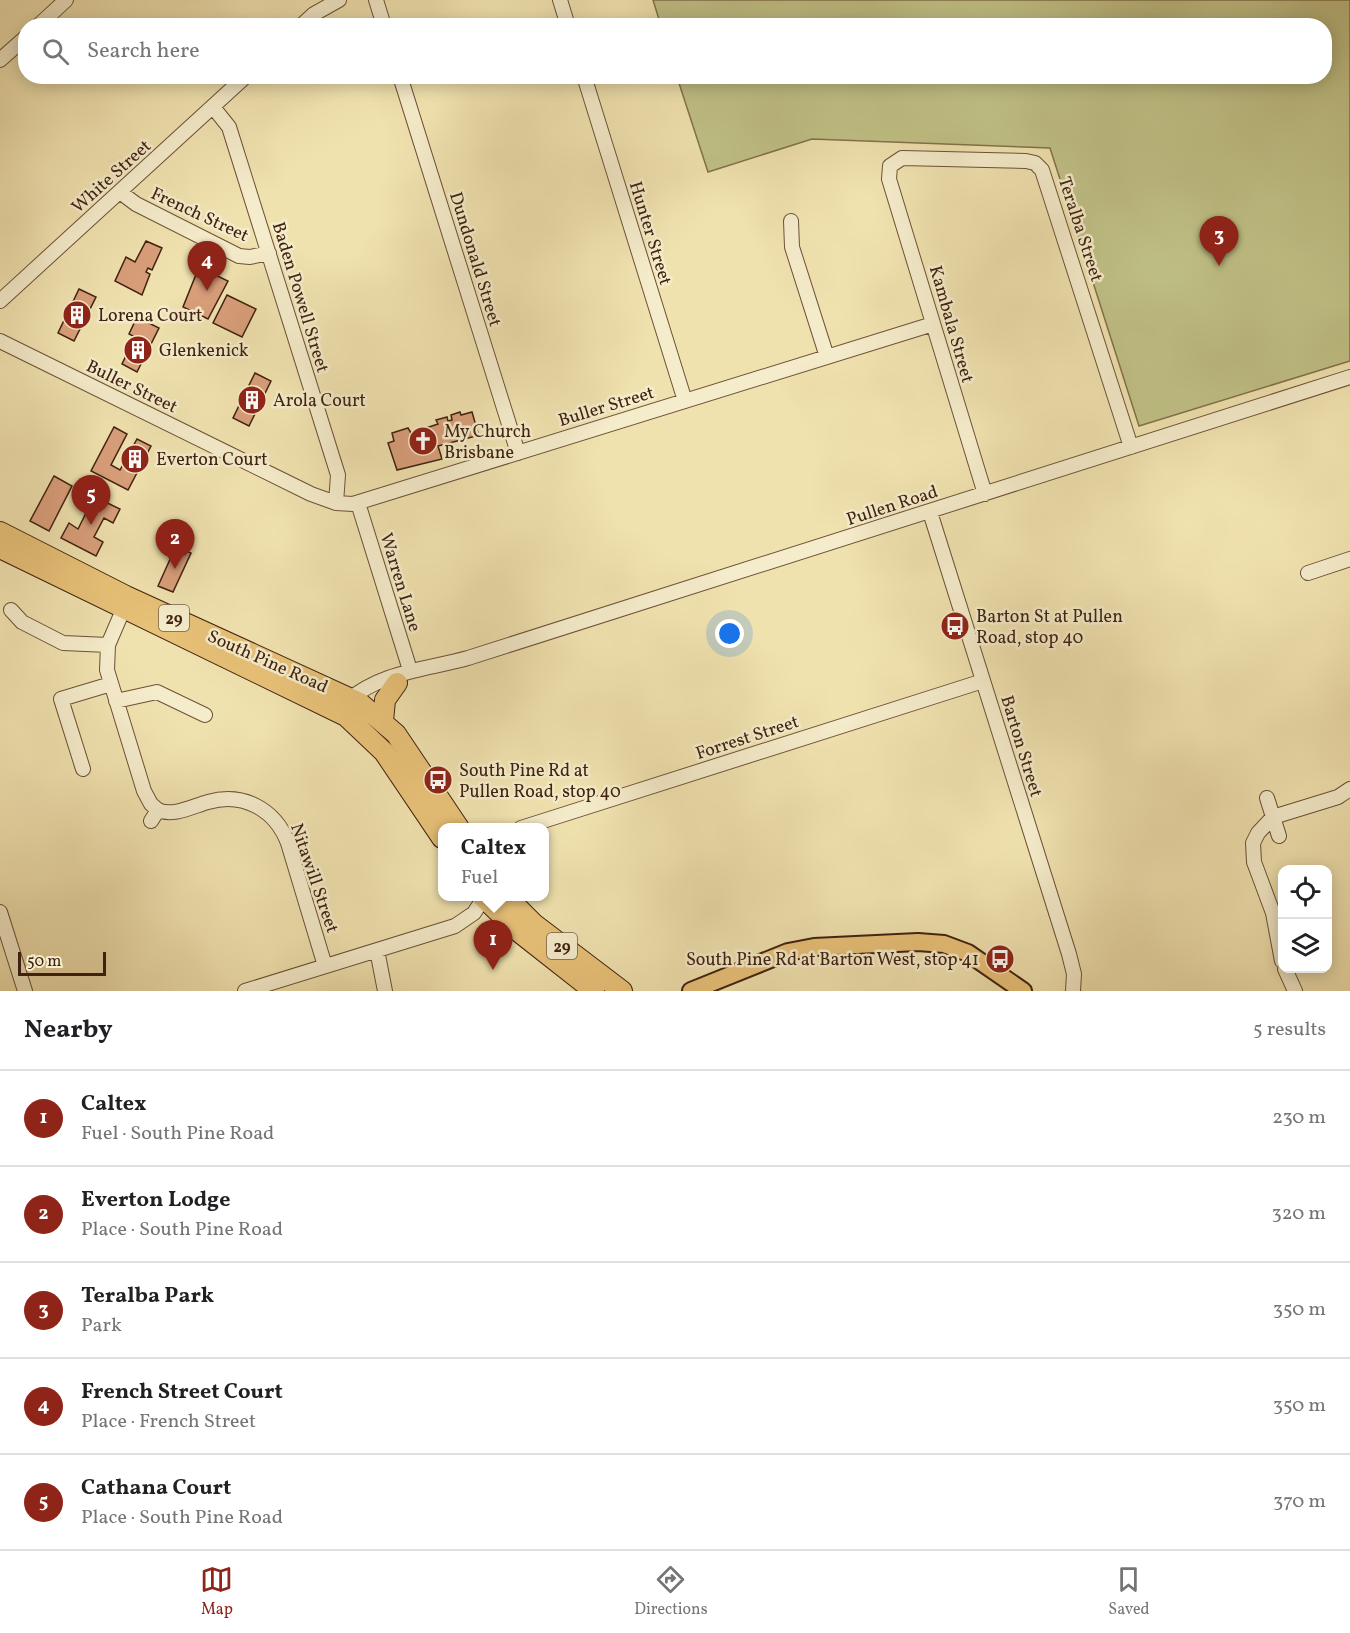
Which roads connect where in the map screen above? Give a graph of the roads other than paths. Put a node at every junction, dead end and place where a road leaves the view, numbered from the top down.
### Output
1 (66, 0) edge
2 (339, 0) edge
3 (376, 0) edge
4 (560, 0) edge
5 (47, 18) edge
6 (310, 18) edge
7 (382, 18) edge
8 (566, 18) edge
9 (18, 44) edge
10 (0, 60) edge
11 (237, 84) edge
12 (403, 84) edge
13 (586, 84) edge
14 (213, 107) junction
15 (892, 164) joint
16 (120, 192) junction
17 (791, 221) dead end
18 (269, 253) junction
19 (0, 301) edge
20 (933, 324) junction
21 (0, 341) edge
22 (827, 357) junction
23 (1350, 377) edge
24 (685, 400) junction
25 (1131, 447) junction
26 (518, 453) junction
27 (985, 494) junction
28 (336, 503) junction
29 (358, 503) junction
30 (930, 512) junction
31 (0, 532) edge
32 (0, 548) edge
33 (1350, 560) edge
34 (1308, 573) dead end
35 (11, 610) dead end
36 (123, 610) junction
37 (108, 645) junction
38 (403, 677) junction
39 (983, 681) junction
40 (111, 684) junction
41 (116, 701) junction
42 (348, 707) junction
43 (205, 715) dead end
44 (383, 721) junction
45 (83, 769) dead end
46 (1350, 789) edge
47 (1267, 798) dead end
48 (1273, 817) junction
49 (456, 823) edge
50 (537, 823) edge
51 (438, 832) edge
52 (1279, 836) dead end
53 (482, 901) edge
54 (488, 901) edge
55 (510, 901) edge
56 (0, 912) edge
57 (1278, 940) edge
58 (377, 950) junction
59 (325, 966) junction
60 (1287, 973) edge
61 (1074, 974) junction
62 (25, 991) edge
63 (245, 991) edge
64 (385, 991) edge
65 (594, 991) edge
66 (622, 991) edge
67 (691, 991) edge
68 (1023, 991) edge
69 (1073, 991) edge
70 (1081, 991) edge
71 (1294, 991) edge

1 - 5 street
2 - 6 street
3 - 7 street
4 - 8 street
9 - 10 street
11 - 14 street, White Street
12 - 26 street, Dundonald Street
13 - 24 street, Hunter Street
14 - 16 street, White Street
14 - 18 street, Baden Powell Street
15 - 20 street, Kambala Street
15 - 25 street, Teralba Street
16 - 18 street, French Street
16 - 19 street, White Street
17 - 22 street
18 - 28 street, Baden Powell Street
20 - 22 street, Buller Street
20 - 27 street, Kambala Street
21 - 28 street, Buller Street
22 - 24 street, Buller Street
23 - 25 street, Pullen Road
24 - 26 street, Buller Street
25 - 27 street, Pullen Road
26 - 29 street, Buller Street
27 - 30 street, Pullen Road
28 - 29 street, Buller Street
29 - 38 street, Warren Lane
30 - 38 street, Pullen Road
30 - 39 street, Barton Street
31 - 42 highway, South Pine Road / 29
32 - 36 highway, South Pine Road / 29
33 - 34 street
35 - 37 street
36 - 37 street, Nitawill Street
36 - 42 highway, South Pine Road / 29
37 - 40 street, Nitawill Street
38 - 42 street, Pullen Road
38 - 44 highway
39 - 50 street, Forrest Street
39 - 61 street, Barton Street
40 - 41 street, Nitawill Street
40 - 45 street
41 - 43 street
41 - 59 street, Nitawill Street
42 - 44 highway, South Pine Road / 29
42 - 51 highway, South Pine Road / 29
44 - 49 highway, South Pine Road / 29
46 - 48 street
47 - 48 street
48 - 52 street
48 - 57 street
53 - 58 street
54 - 65 highway, 29
55 - 66 highway, 29
56 - 62 street
58 - 59 street
58 - 64 street
59 - 63 street
60 - 71 street
61 - 69 street, Barton Street
61 - 70 street
67 - 68 main road

